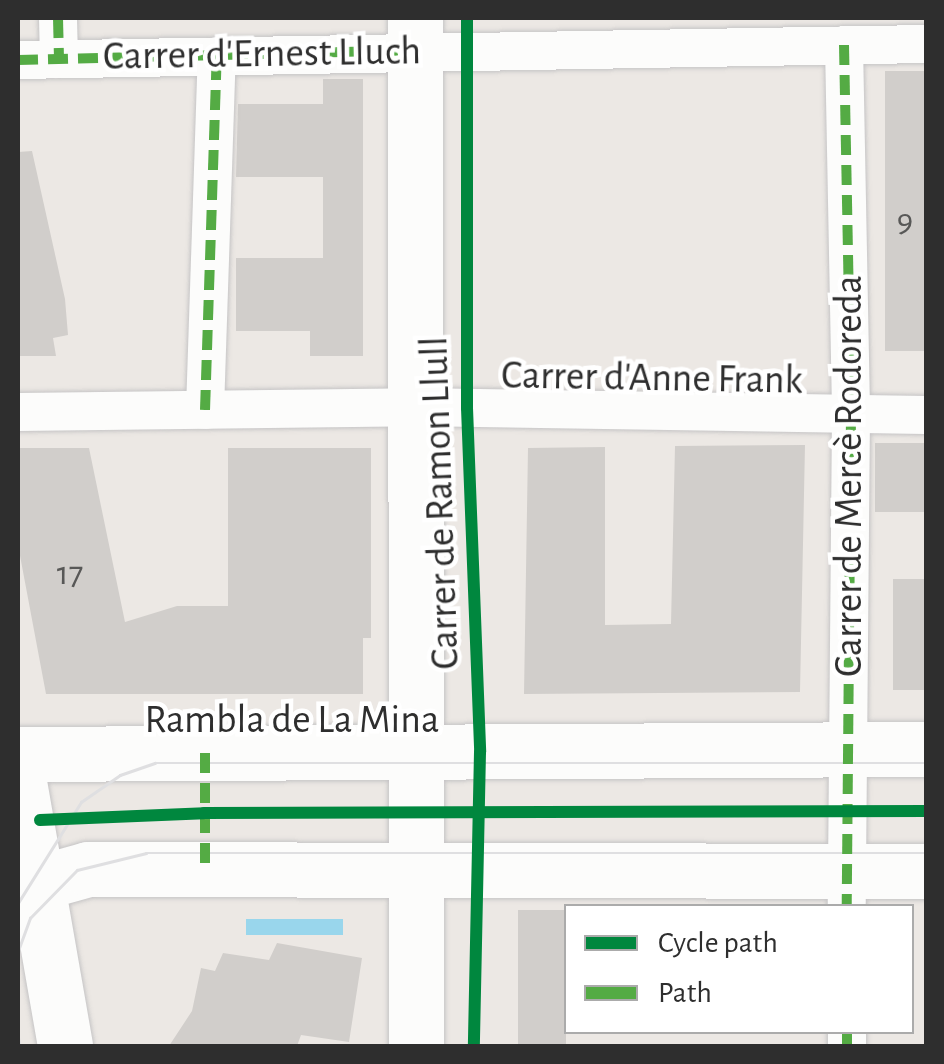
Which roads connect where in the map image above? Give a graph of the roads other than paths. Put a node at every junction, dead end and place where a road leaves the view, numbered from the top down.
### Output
1 (58, 18) edge
2 (414, 34) edge
3 (926, 44) edge
4 (844, 45) junction
5 (217, 56) junction
6 (58, 59) junction
7 (18, 60) edge
8 (415, 407) junction
9 (206, 410) junction
10 (18, 412) edge
11 (851, 414) junction
12 (926, 415) edge
13 (851, 749) junction
14 (926, 749) edge
15 (418, 752) junction
16 (18, 754) edge
17 (18, 776) edge
18 (416, 868) junction
19 (926, 871) edge
20 (38, 883) junction
21 (847, 889) edge
22 (65, 1046) edge
23 (416, 1046) edge

1 - 6 street
2 - 4 street, Carrer d'Ernest Lluch
2 - 5 street, Carrer d'Ernest Lluch
2 - 8 street, Carrer de Ramon Llull
3 - 4 street, Carrer d'Ernest Lluch
4 - 11 street, Carrer de Mercè Rodoreda
5 - 6 street, Carrer d'Ernest Lluch
5 - 9 street
6 - 7 street, Carrer d'Ernest Lluch
8 - 9 street, Carrer d'Anne Frank
8 - 11 street, Carrer d'Anne Frank
8 - 15 street, Carrer de Ramon Llull
9 - 10 street, Carrer d'Anne Frank
11 - 12 street, Carrer d'Anne Frank
11 - 13 street, Carrer de Mercè Rodoreda
13 - 14 street, Rambla de La Mina
13 - 15 street, Rambla de La Mina
13 - 21 street, Carrer de Mercè Rodoreda
15 - 16 street, Rambla de La Mina
15 - 18 street, Carrer de Ramon Llull
17 - 20 street
18 - 20 street
18 - 21 street
18 - 23 street, Carrer de Ramon Llull
19 - 21 street
20 - 22 street

